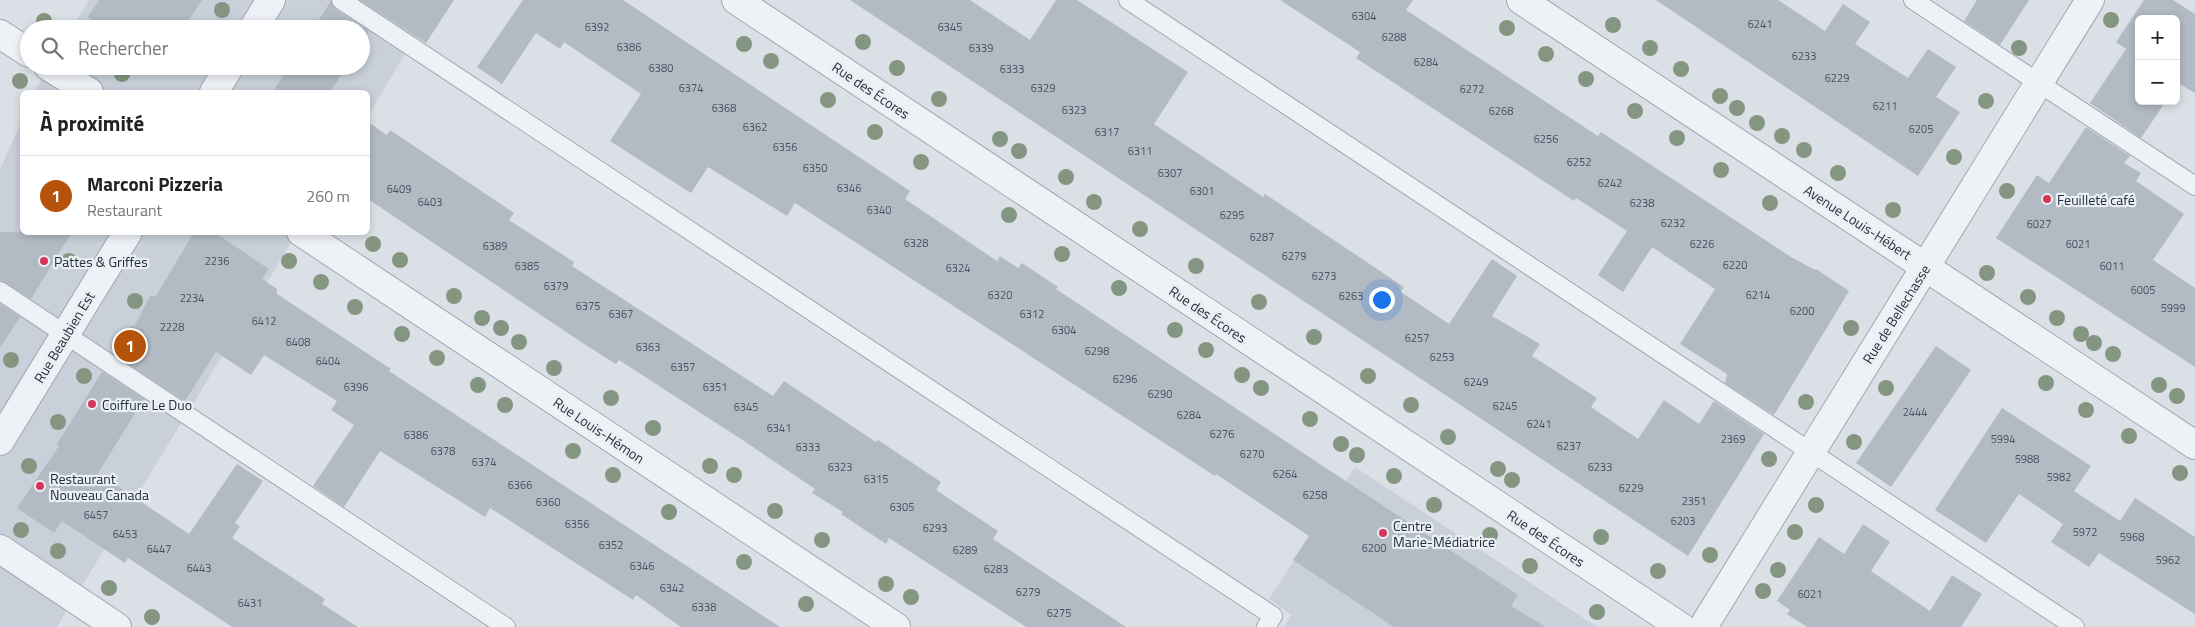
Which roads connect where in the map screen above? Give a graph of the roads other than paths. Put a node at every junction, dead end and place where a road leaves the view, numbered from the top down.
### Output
1 (271, 0) edge
2 (341, 0) edge
3 (736, 0) edge
4 (1128, 0) edge
5 (1521, 0) edge
6 (1912, 0) edge
7 (2090, 0) edge
8 (259, 20) edge
9 (0, 34) edge
10 (20, 47) edge
11 (62, 75) edge
12 (224, 75) edge
13 (2040, 83) junction
14 (85, 90) edge
15 (215, 90) edge
16 (2195, 186) edge
17 (126, 235) edge
18 (306, 235) edge
19 (1926, 266) junction
20 (0, 291) edge
21 (65, 334) junction
22 (0, 441) edge
23 (2195, 445) edge
24 (1810, 452) junction
25 (0, 549) edge
26 (117, 627) edge
27 (506, 627) edge
28 (896, 627) edge
29 (1266, 627) edge
30 (1681, 627) edge
31 (1703, 627) edge
32 (2075, 627) edge

1 - 8 street
2 - 29 lane
3 - 30 street, Rue des Écores
4 - 24 lane
5 - 19 street, Avenue Louis-Hébert
6 - 13 lane
7 - 13 street, Rue de Bellechasse
9 - 10 street
11 - 14 street
12 - 15 street
13 - 16 lane
13 - 19 street, Rue de Bellechasse
17 - 21 street, Rue Beaubien Est
18 - 28 street, Rue Louis-Hémon
19 - 23 street, Avenue Louis-Hébert
19 - 24 street, Rue de Bellechasse
20 - 21 lane
21 - 22 street, Rue Beaubien Est
21 - 27 lane
24 - 31 street, Rue de Bellechasse
24 - 32 lane
25 - 26 street

